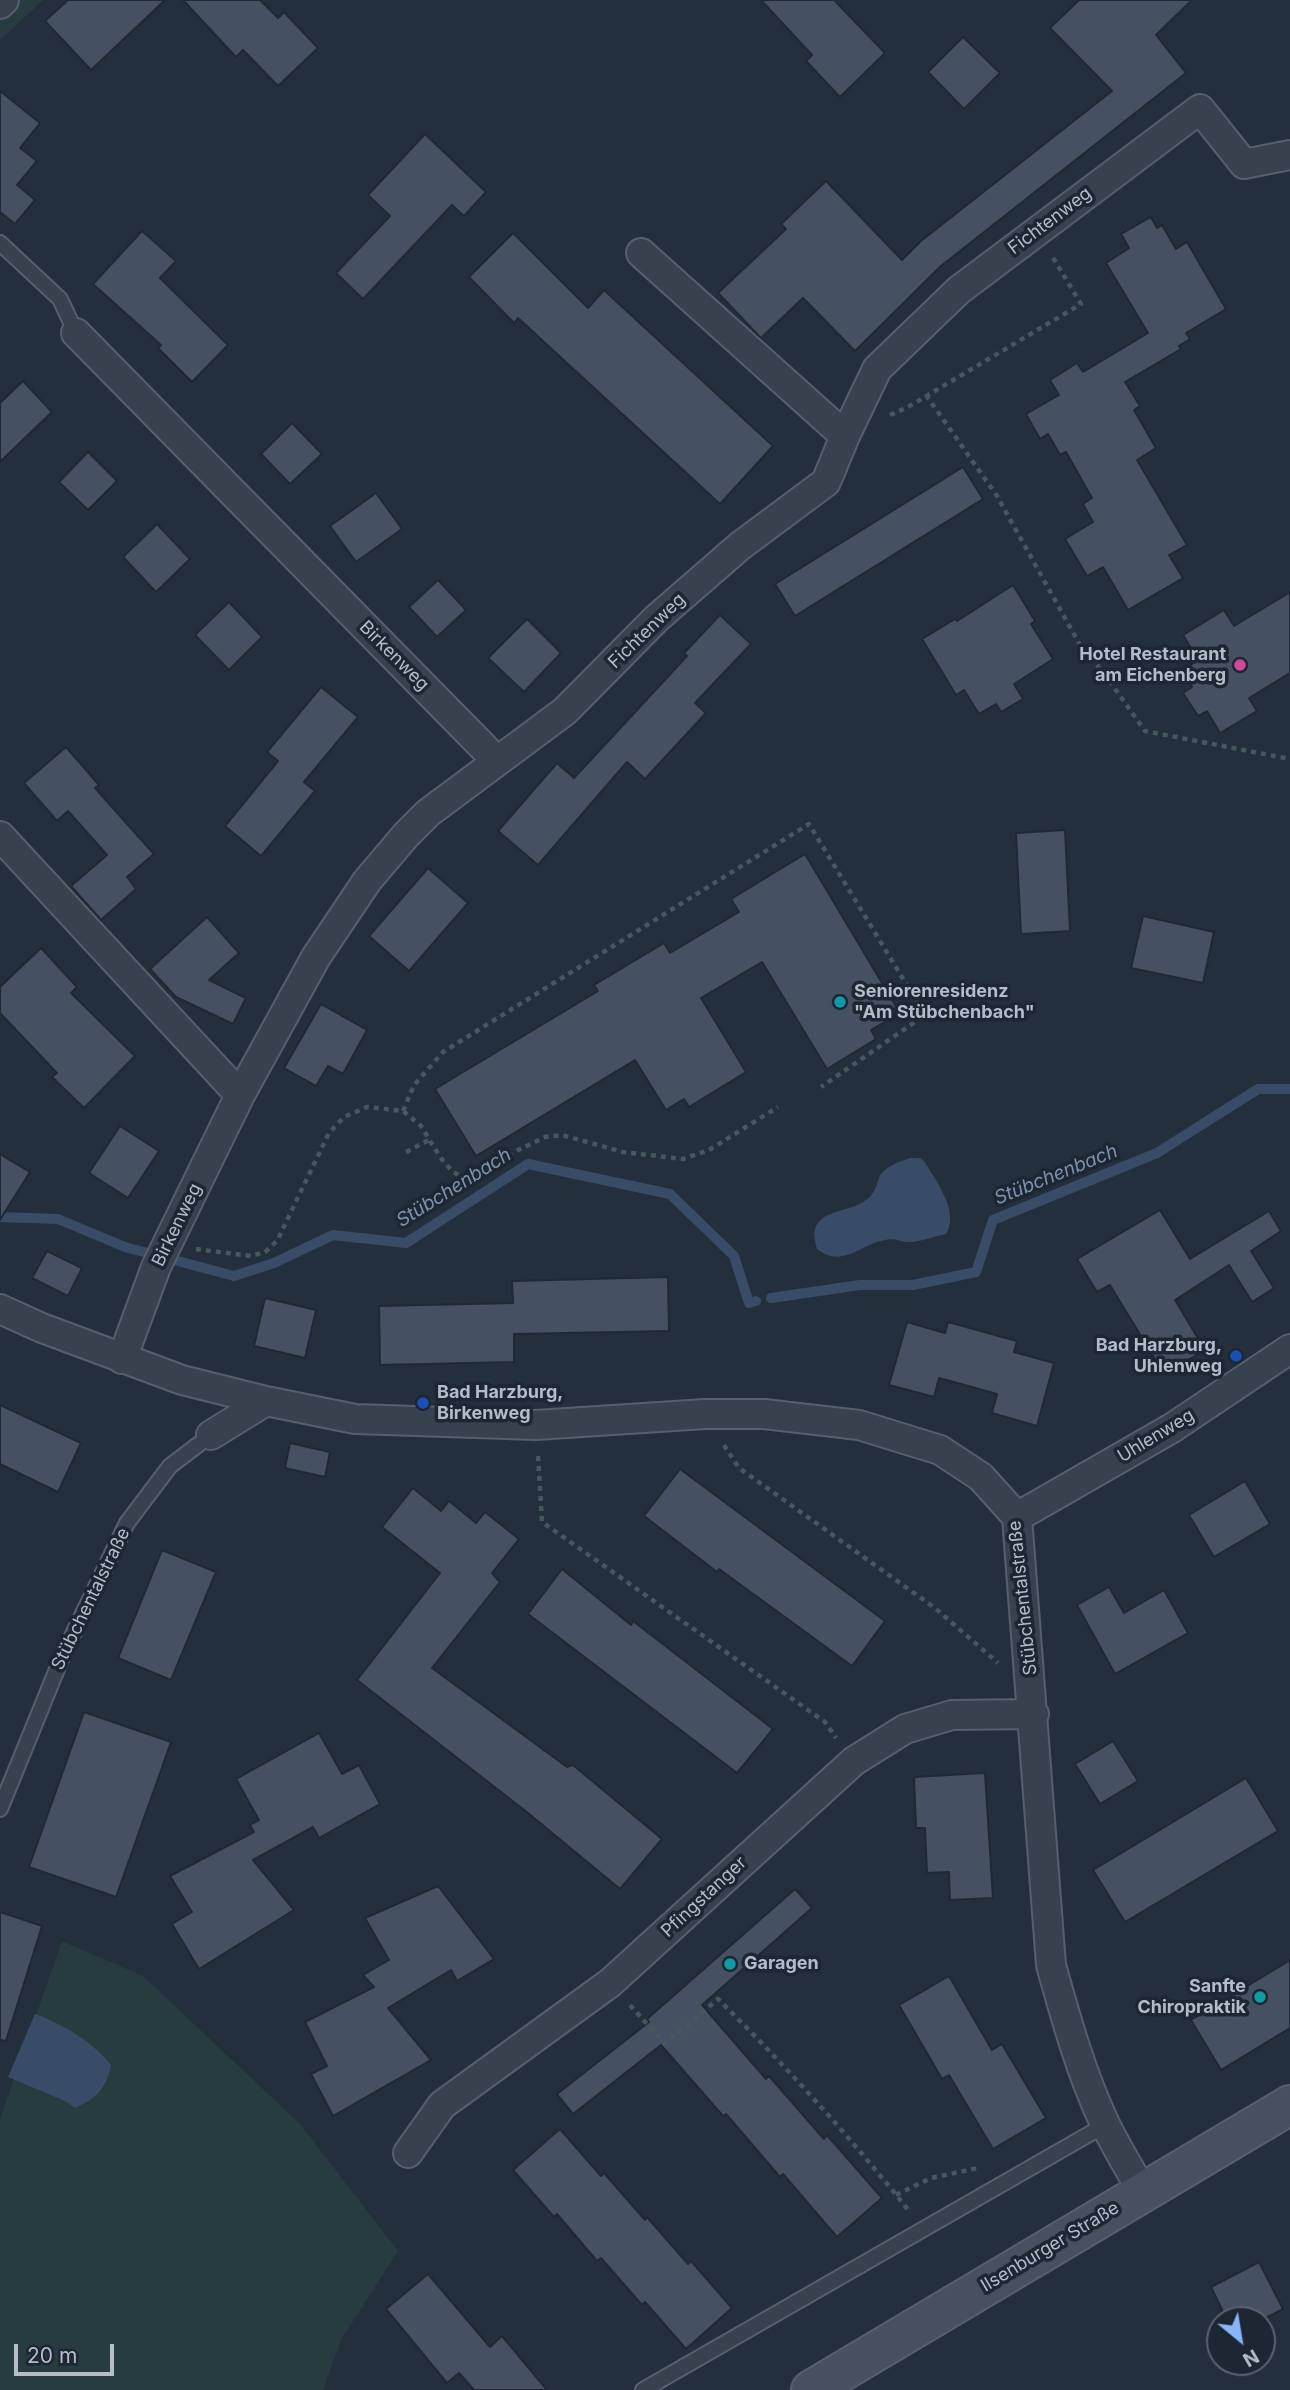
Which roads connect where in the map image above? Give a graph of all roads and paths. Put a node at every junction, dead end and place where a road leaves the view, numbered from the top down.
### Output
1 (4, 0) edge
2 (0, 4) edge
3 (1289, 156) edge
4 (0, 243) edge
5 (641, 253) dead end
6 (1066, 280) dead end
7 (76, 334) joint
8 (926, 395) junction
9 (908, 407) dead end
10 (845, 436) junction
11 (1290, 760) edge
12 (497, 761) junction
13 (0, 836) edge
14 (821, 1087) dead end
15 (240, 1094) junction
16 (778, 1107) dead end
17 (402, 1111) junction
18 (429, 1140) junction
19 (406, 1152) dead end
20 (163, 1251) junction
21 (0, 1309) edge
22 (1290, 1349) edge
23 (122, 1359) junction
24 (266, 1401) junction
25 (705, 1414) junction
26 (536, 1425) junction
27 (211, 1435) joint
28 (1017, 1517) junction
29 (1033, 1703) junction
30 (854, 1761) junction
31 (0, 1809) edge
32 (610, 1983) junction
33 (1290, 2105) edge
34 (1105, 2125) junction
35 (408, 2153) dead end
36 (1024, 2172) junction
37 (1142, 2191) junction
38 (896, 2195) junction
39 (923, 2228) junction
40 (643, 2390) edge
41 (811, 2390) edge

1 - 2 street
3 - 10 street, Fichtenweg
4 - 7 lane, Birkenweg
5 - 10 street
6 - 8 path
7 - 12 street, Birkenweg
8 - 9 path
8 - 11 path
10 - 12 street, Fichtenweg
12 - 15 street, Birkenweg
13 - 15 street
14 - 17 path
15 - 20 street, Birkenweg
16 - 18 path
17 - 18 path
17 - 20 path
18 - 19 path
20 - 23 street, Birkenweg
21 - 23 street, Stübchentalstraße
22 - 28 street, Uhlenweg
23 - 24 street, Stübchentalstraße
24 - 26 street, Stübchentalstraße
24 - 27 street, Stübchentalstraße
25 - 26 street, Stübchentalstraße
25 - 28 street, Stübchentalstraße
25 - 29 path
26 - 30 path
27 - 31 lane, Stübchentalstraße
28 - 29 street, Stübchentalstraße
29 - 30 street, Pfingstanger
29 - 34 street, Stübchentalstraße
30 - 32 street, Pfingstanger
32 - 35 street, Pfingstanger
32 - 38 path
33 - 37 main road, Ilsenburger Straße
34 - 36 lane
34 - 37 street, Stübchentalstraße
36 - 38 path
36 - 39 lane
37 - 41 main road, Ilsenburger Straße
38 - 39 path
39 - 40 lane

